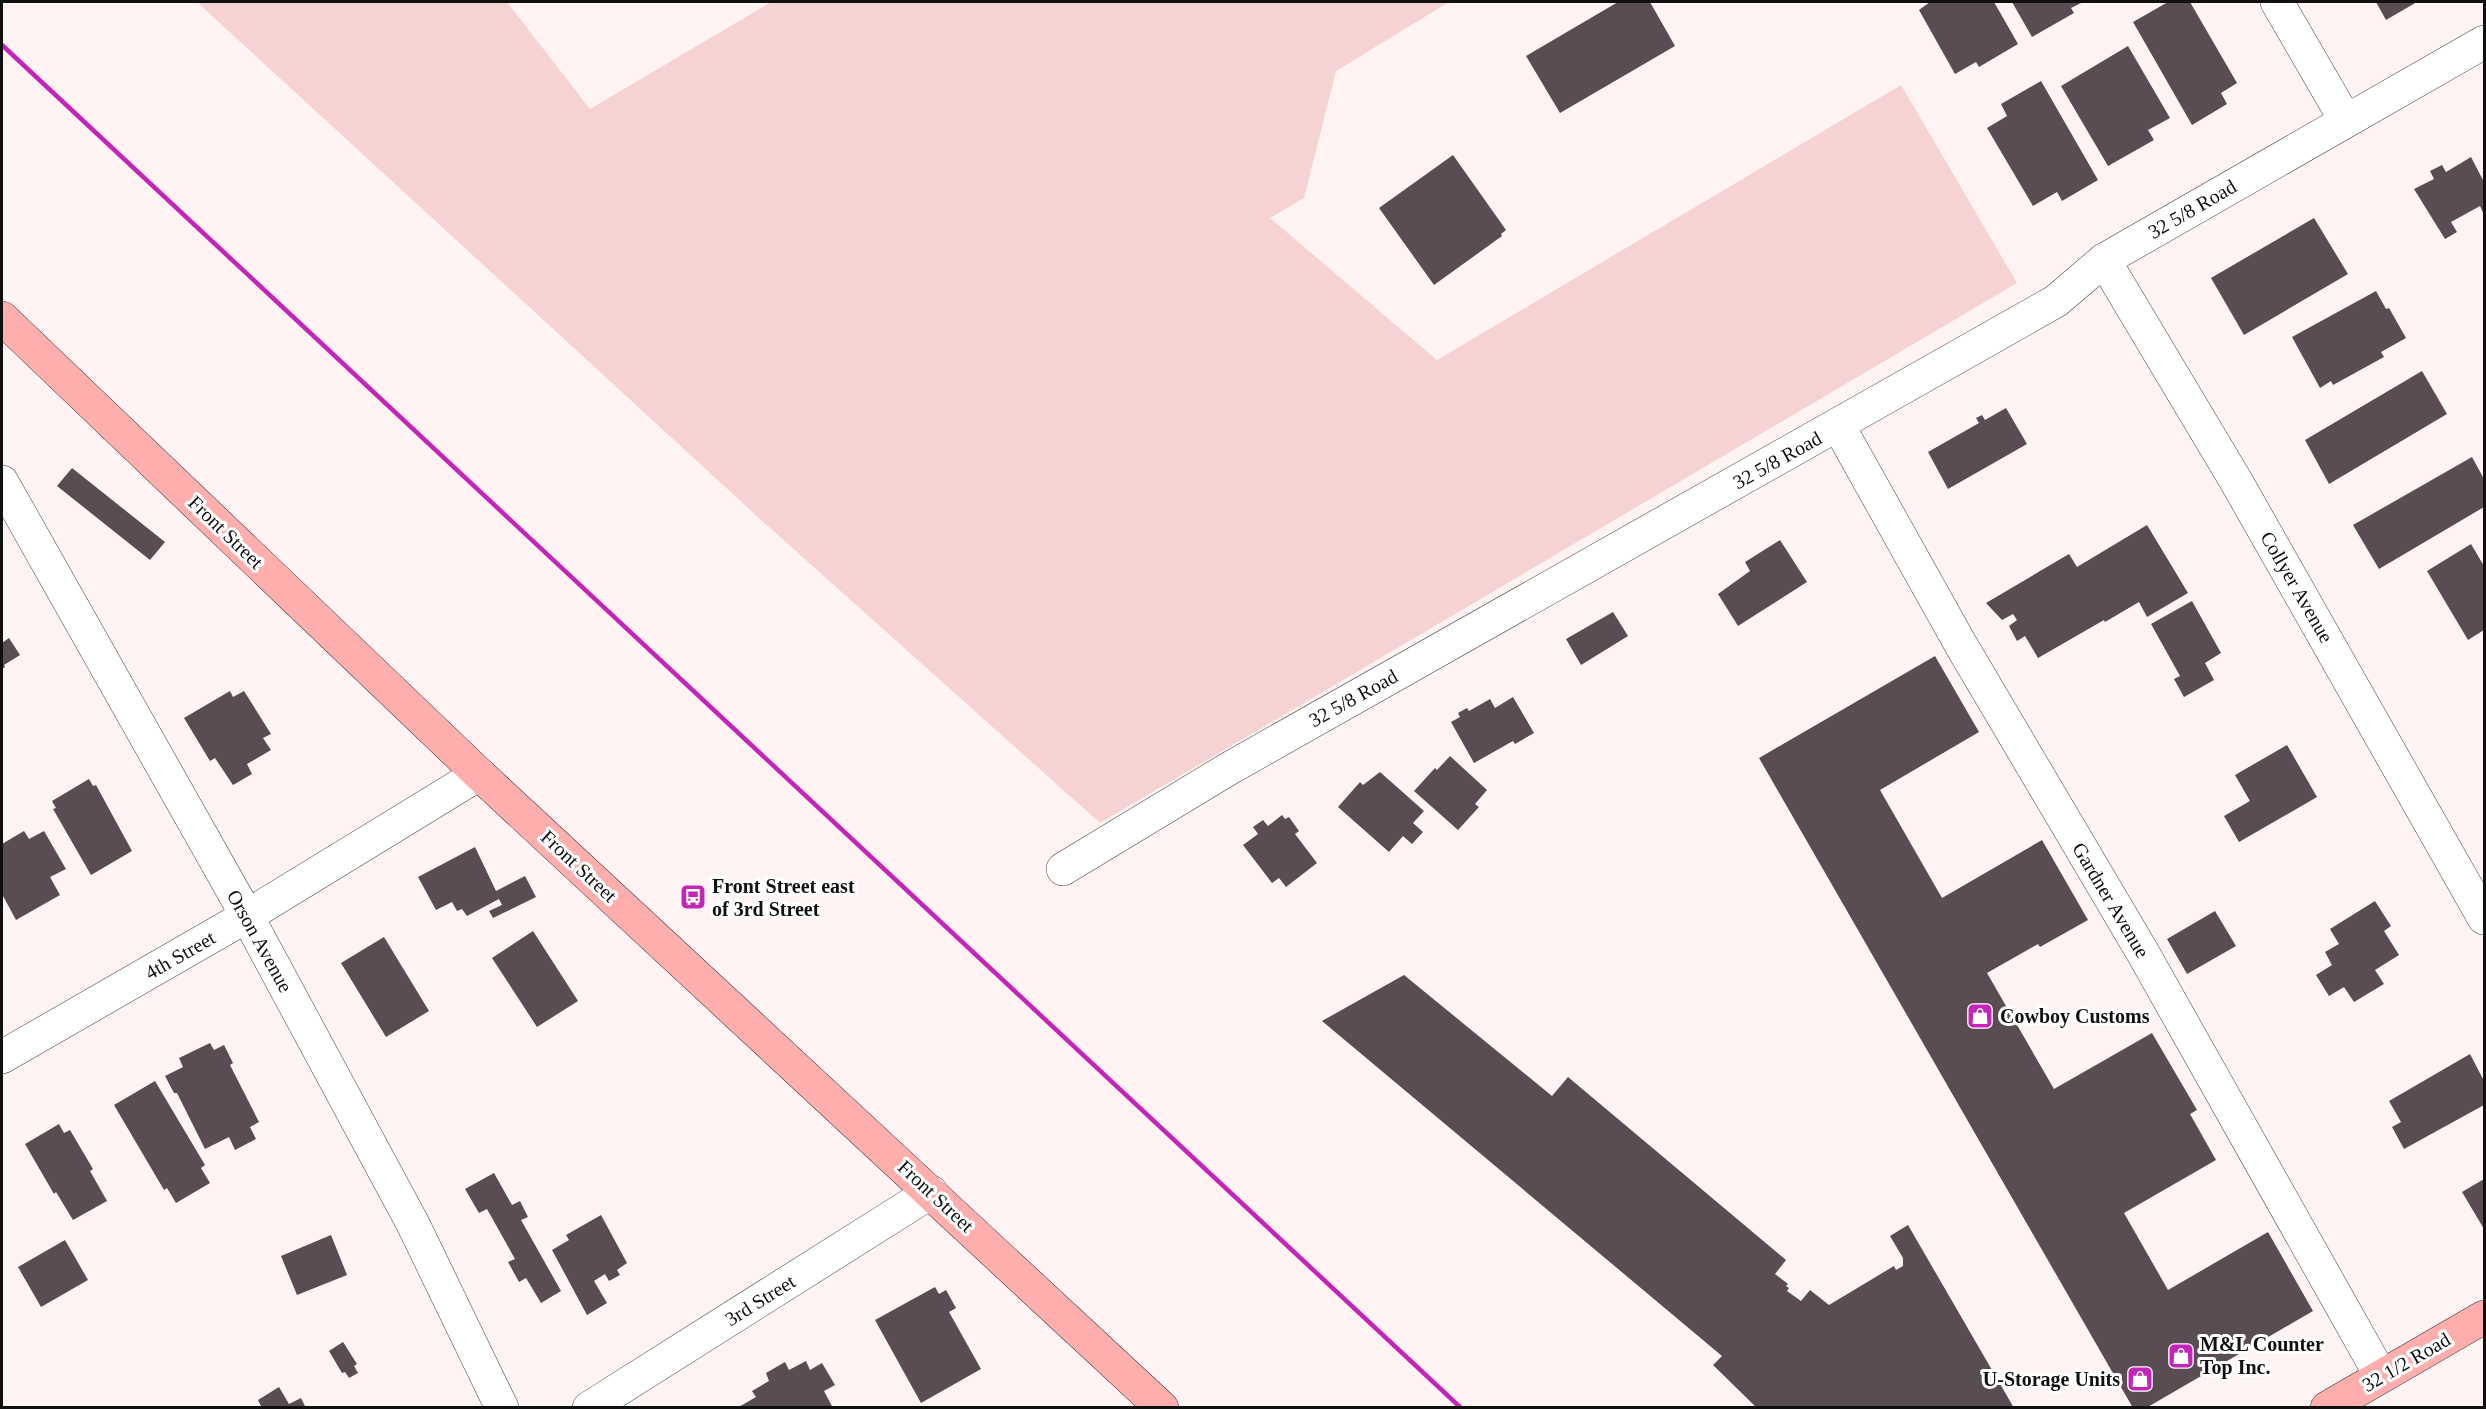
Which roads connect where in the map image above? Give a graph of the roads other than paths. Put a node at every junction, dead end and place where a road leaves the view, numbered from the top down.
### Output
1 (2277, 2) edge
2 (2484, 42) edge
3 (2346, 121) junction
4 (2104, 260) junction
5 (2, 318) edge
6 (1838, 425) junction
7 (2, 482) edge
8 (479, 774) junction
9 (1063, 869) dead end
10 (247, 916) junction
11 (2484, 918) edge
12 (2, 1057) edge
13 (931, 1192) junction
14 (2484, 1317) edge
15 (2381, 1376) junction
16 (502, 1407) edge
17 (589, 1407) edge
18 (1162, 1407) edge
19 (2327, 1407) edge

1 - 3 street
2 - 3 street, 32 5/8 Road
3 - 4 street, 32 5/8 Road
4 - 6 street, 32 5/8 Road
4 - 11 street, Collyer Avenue
5 - 8 street, Front Street
6 - 9 street, 32 5/8 Road
6 - 15 street, Gardner Avenue
7 - 10 street, Orson Avenue
8 - 10 street, 4th Street
8 - 13 street, Front Street
10 - 12 street, 4th Street
10 - 16 street, Orson Avenue
13 - 17 street, 3rd Street
13 - 18 street, Front Street
14 - 15 street, 32 1/2 Road
15 - 19 street, 32 1/2 Road

